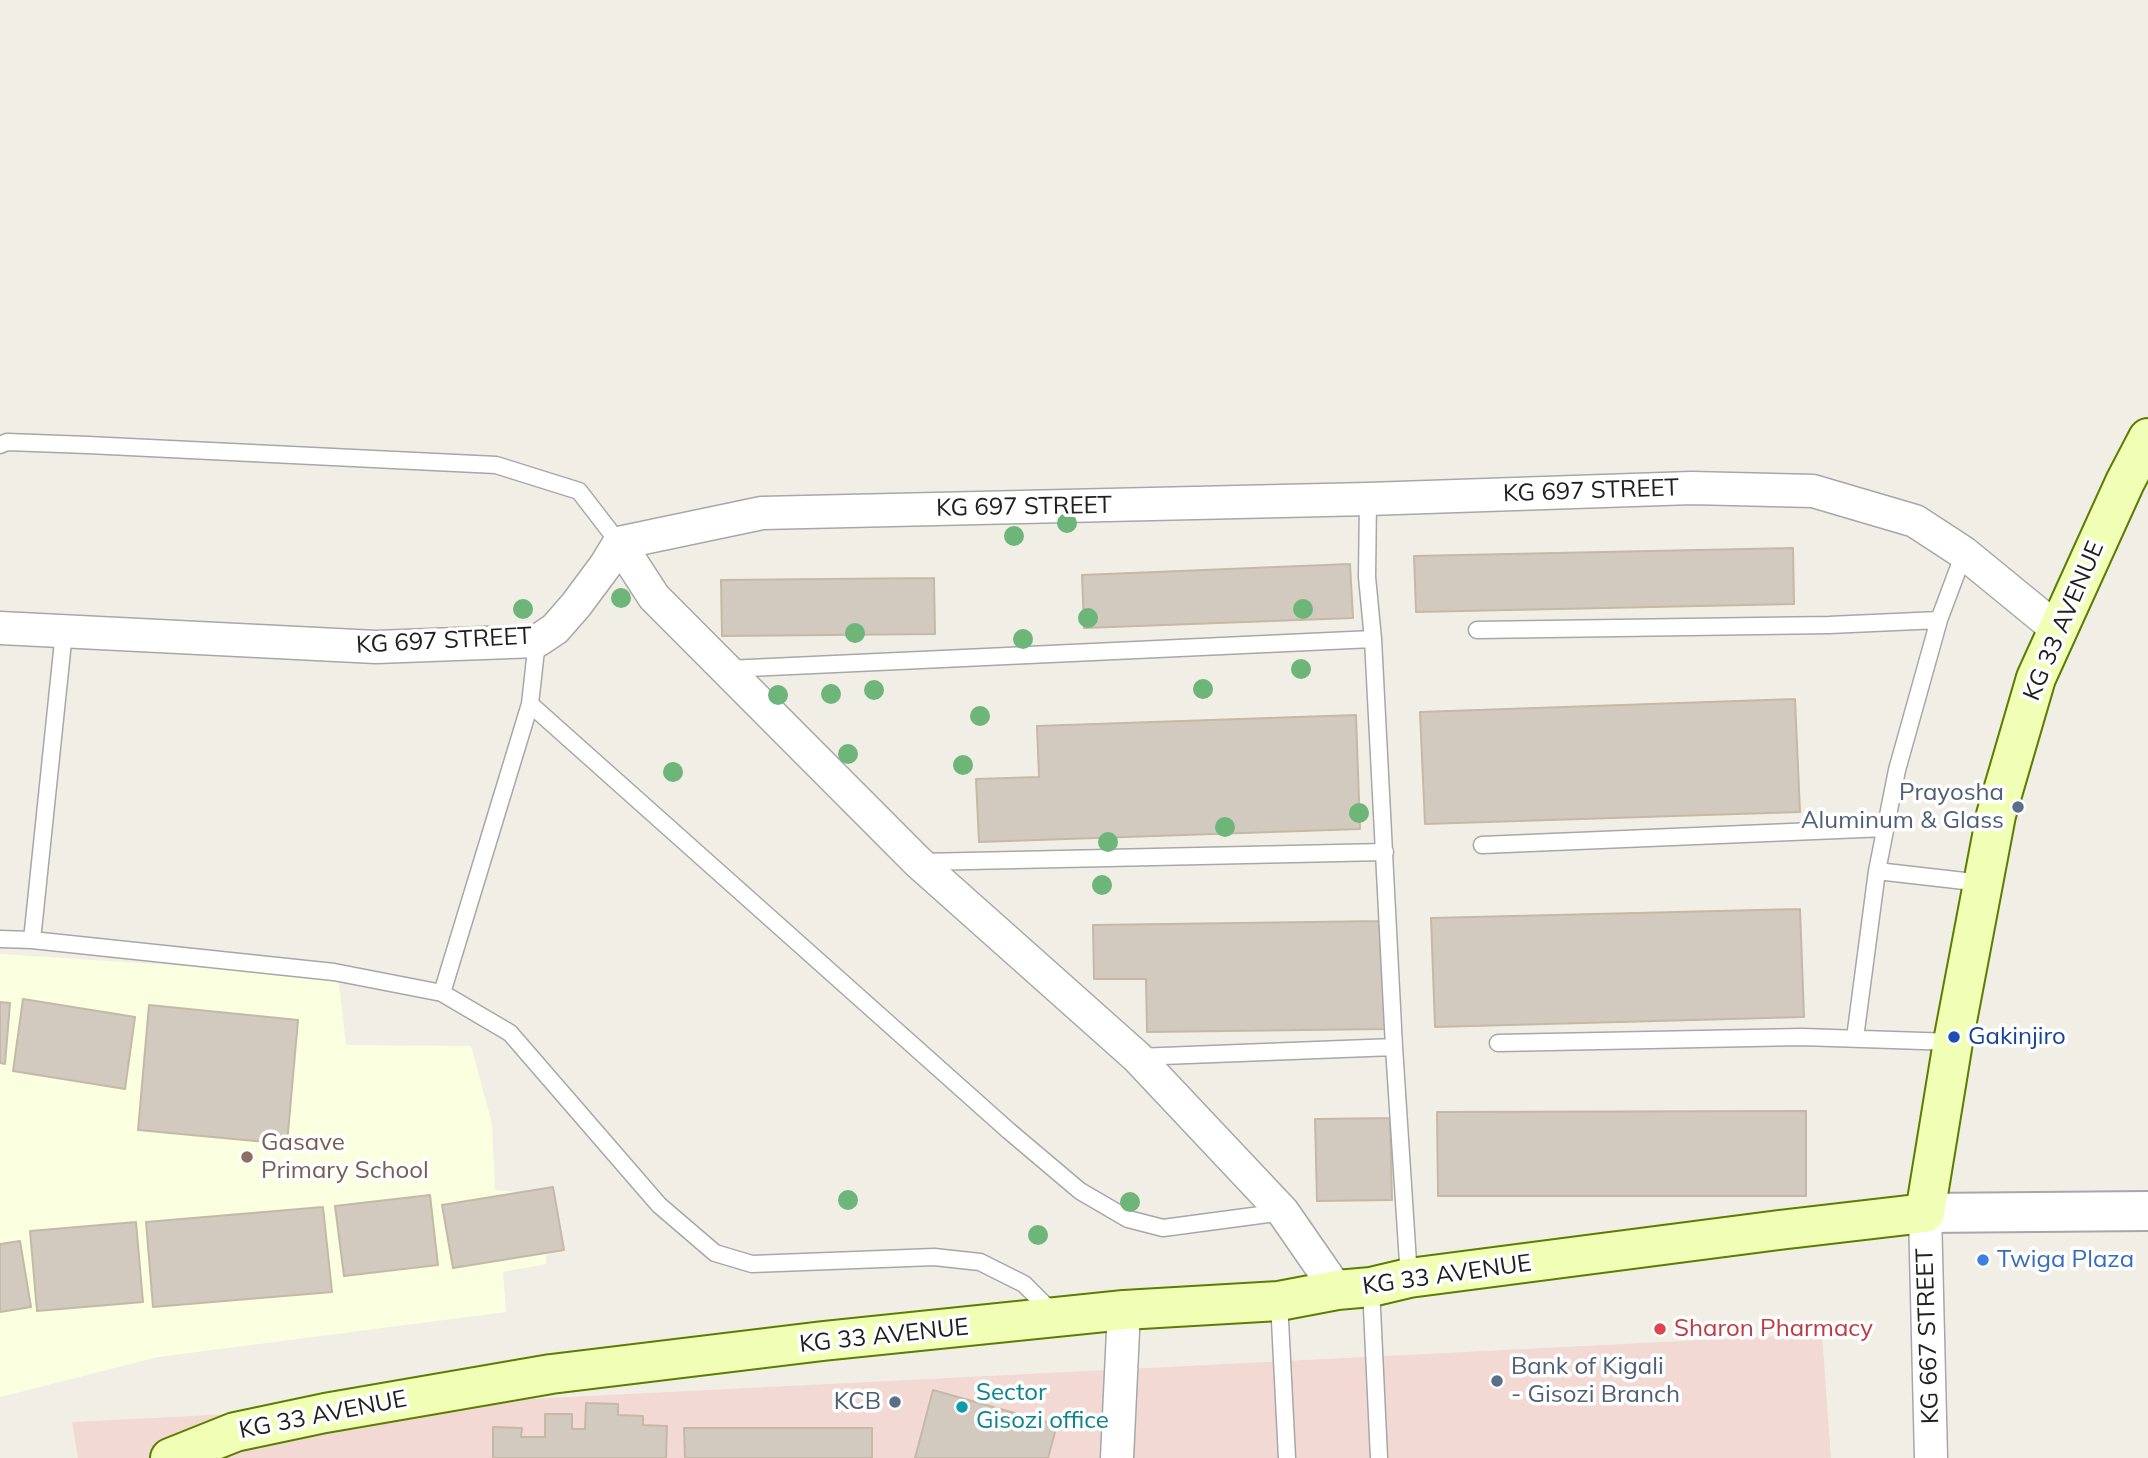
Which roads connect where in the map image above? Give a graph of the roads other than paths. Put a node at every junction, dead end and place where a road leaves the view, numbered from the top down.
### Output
1 (2148, 438) edge
2 (0, 445) edge
3 (1368, 499) junction
4 (619, 543) junction
5 (1964, 553) junction
6 (1939, 620) junction
7 (0, 628) edge
8 (1477, 630) dead end
9 (2058, 631) junction
10 (64, 632) junction
11 (1373, 639) junction
12 (537, 641) junction
13 (727, 669) junction
14 (530, 704) junction
15 (1885, 828) junction
16 (1482, 845) dead end
17 (1385, 852) junction
18 (918, 862) junction
19 (1877, 871) junction
20 (1982, 883) junction
21 (0, 939) edge
22 (32, 940) junction
23 (442, 993) junction
24 (1855, 1038) junction
25 (1953, 1041) junction
26 (1498, 1043) dead end
27 (1394, 1047) junction
28 (1137, 1057) junction
29 (1283, 1212) junction
30 (2148, 1212) edge
31 (1925, 1213) junction
32 (1409, 1278) junction
33 (1354, 1289) junction
34 (1279, 1301) junction
35 (1124, 1310) junction
36 (1058, 1318) junction
37 (170, 1458) edge
38 (1117, 1458) edge
39 (1287, 1458) edge
40 (1379, 1458) edge
41 (1931, 1458) edge

1 - 9 main road, KG 33 AVENUE
2 - 4 lane
3 - 4 street, KG 697 STREET
3 - 5 street, KG 697 STREET
3 - 11 lane
4 - 12 street, KG 697 STREET
4 - 13 street
5 - 6 lane
5 - 9 street, KG 697 STREET
6 - 8 lane
6 - 15 lane
7 - 10 street, KG 697 STREET
9 - 20 main road, KG 33 AVENUE
10 - 12 street, KG 697 STREET
10 - 22 lane
11 - 13 lane
11 - 17 lane
12 - 14 lane
13 - 18 street
14 - 23 lane
14 - 29 lane
15 - 16 lane
15 - 19 lane
17 - 18 lane
17 - 27 lane
18 - 28 street
19 - 20 lane
19 - 24 lane
20 - 25 main road, KG 33 AVENUE
21 - 22 lane
22 - 23 lane
23 - 36 lane
24 - 25 lane
24 - 26 lane
25 - 31 main road, KG 33 AVENUE
27 - 28 lane
27 - 32 lane
28 - 29 street
29 - 33 street
30 - 31 street
31 - 32 main road, KG 33 AVENUE
31 - 41 street, KG 667 STREET
32 - 33 main road, KG 33 AVENUE
33 - 34 main road, KG 33 AVENUE
33 - 40 lane
34 - 35 main road, KG 33 AVENUE
34 - 39 lane
35 - 36 main road, KG 33 AVENUE
35 - 38 street
36 - 37 main road, KG 33 AVENUE

